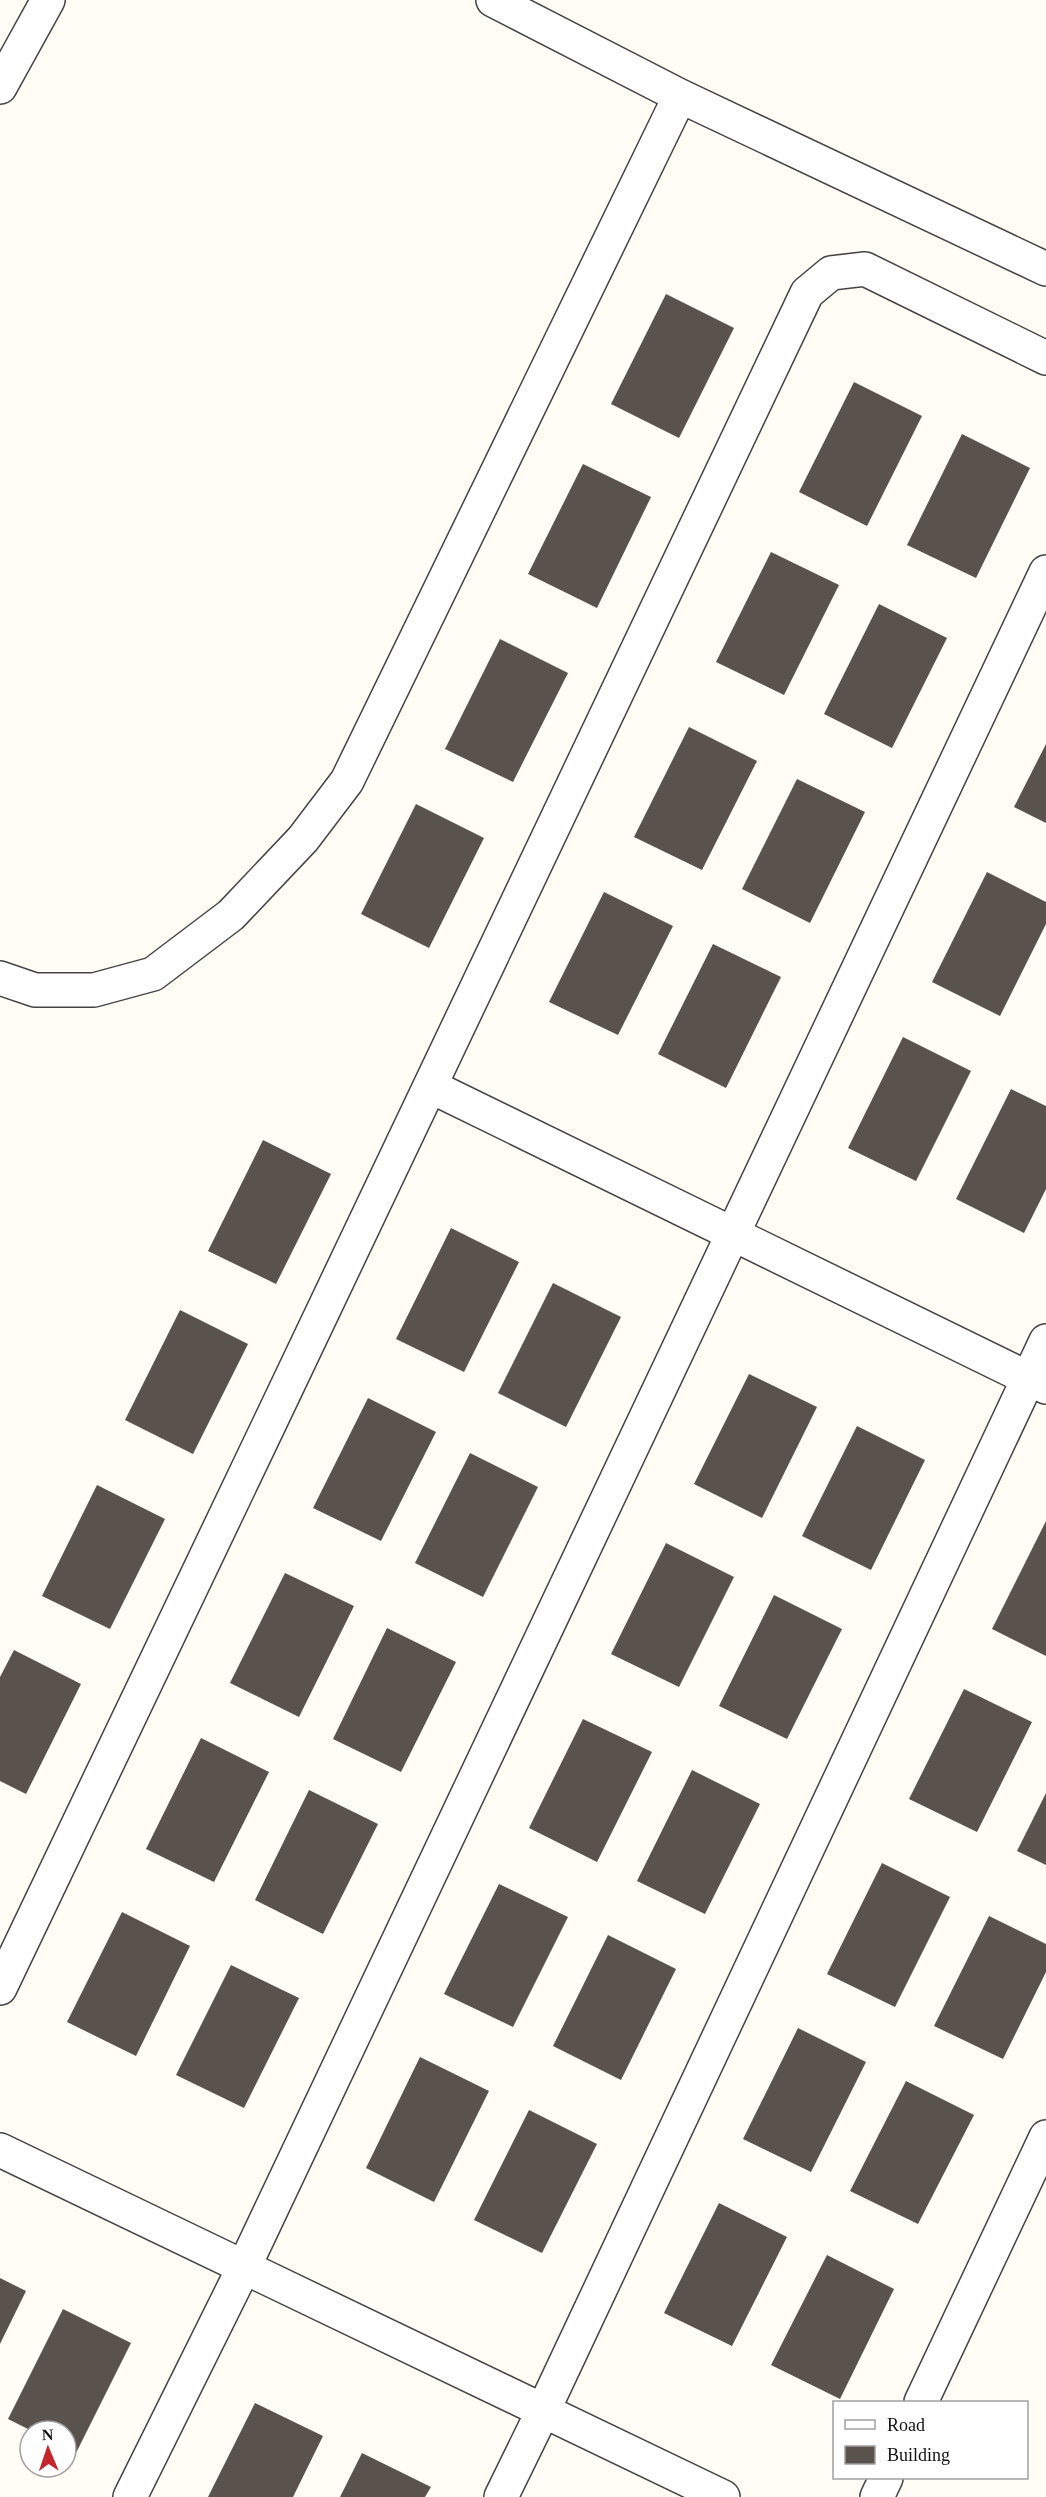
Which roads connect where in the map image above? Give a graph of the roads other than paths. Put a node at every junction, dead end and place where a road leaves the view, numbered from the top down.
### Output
1 (48, 0) edge
2 (493, 0) edge
3 (0, 87) edge
4 (680, 96) junction
5 (1046, 269) edge
6 (1046, 358) edge
7 (1046, 572) edge
8 (0, 978) edge
9 (430, 1086) junction
10 (733, 1234) junction
11 (1046, 1341) edge
12 (1037, 1383) edge
13 (0, 1988) edge
14 (1046, 2137) edge
15 (0, 2150) edge
16 (244, 2267) junction
17 (922, 2401) edge
18 (543, 2410) junction
19 (886, 2479) edge
20 (130, 2497) edge
21 (501, 2497) edge
22 (723, 2497) edge
23 (877, 2497) edge

1 - 3 street
2 - 4 street
4 - 5 street
4 - 8 street
6 - 9 street
7 - 10 street
9 - 10 street
9 - 13 street
10 - 12 street
10 - 16 street
11 - 12 street
12 - 18 street
14 - 17 street
15 - 16 street
16 - 18 street
16 - 20 street
18 - 21 street
18 - 22 street
19 - 23 street

